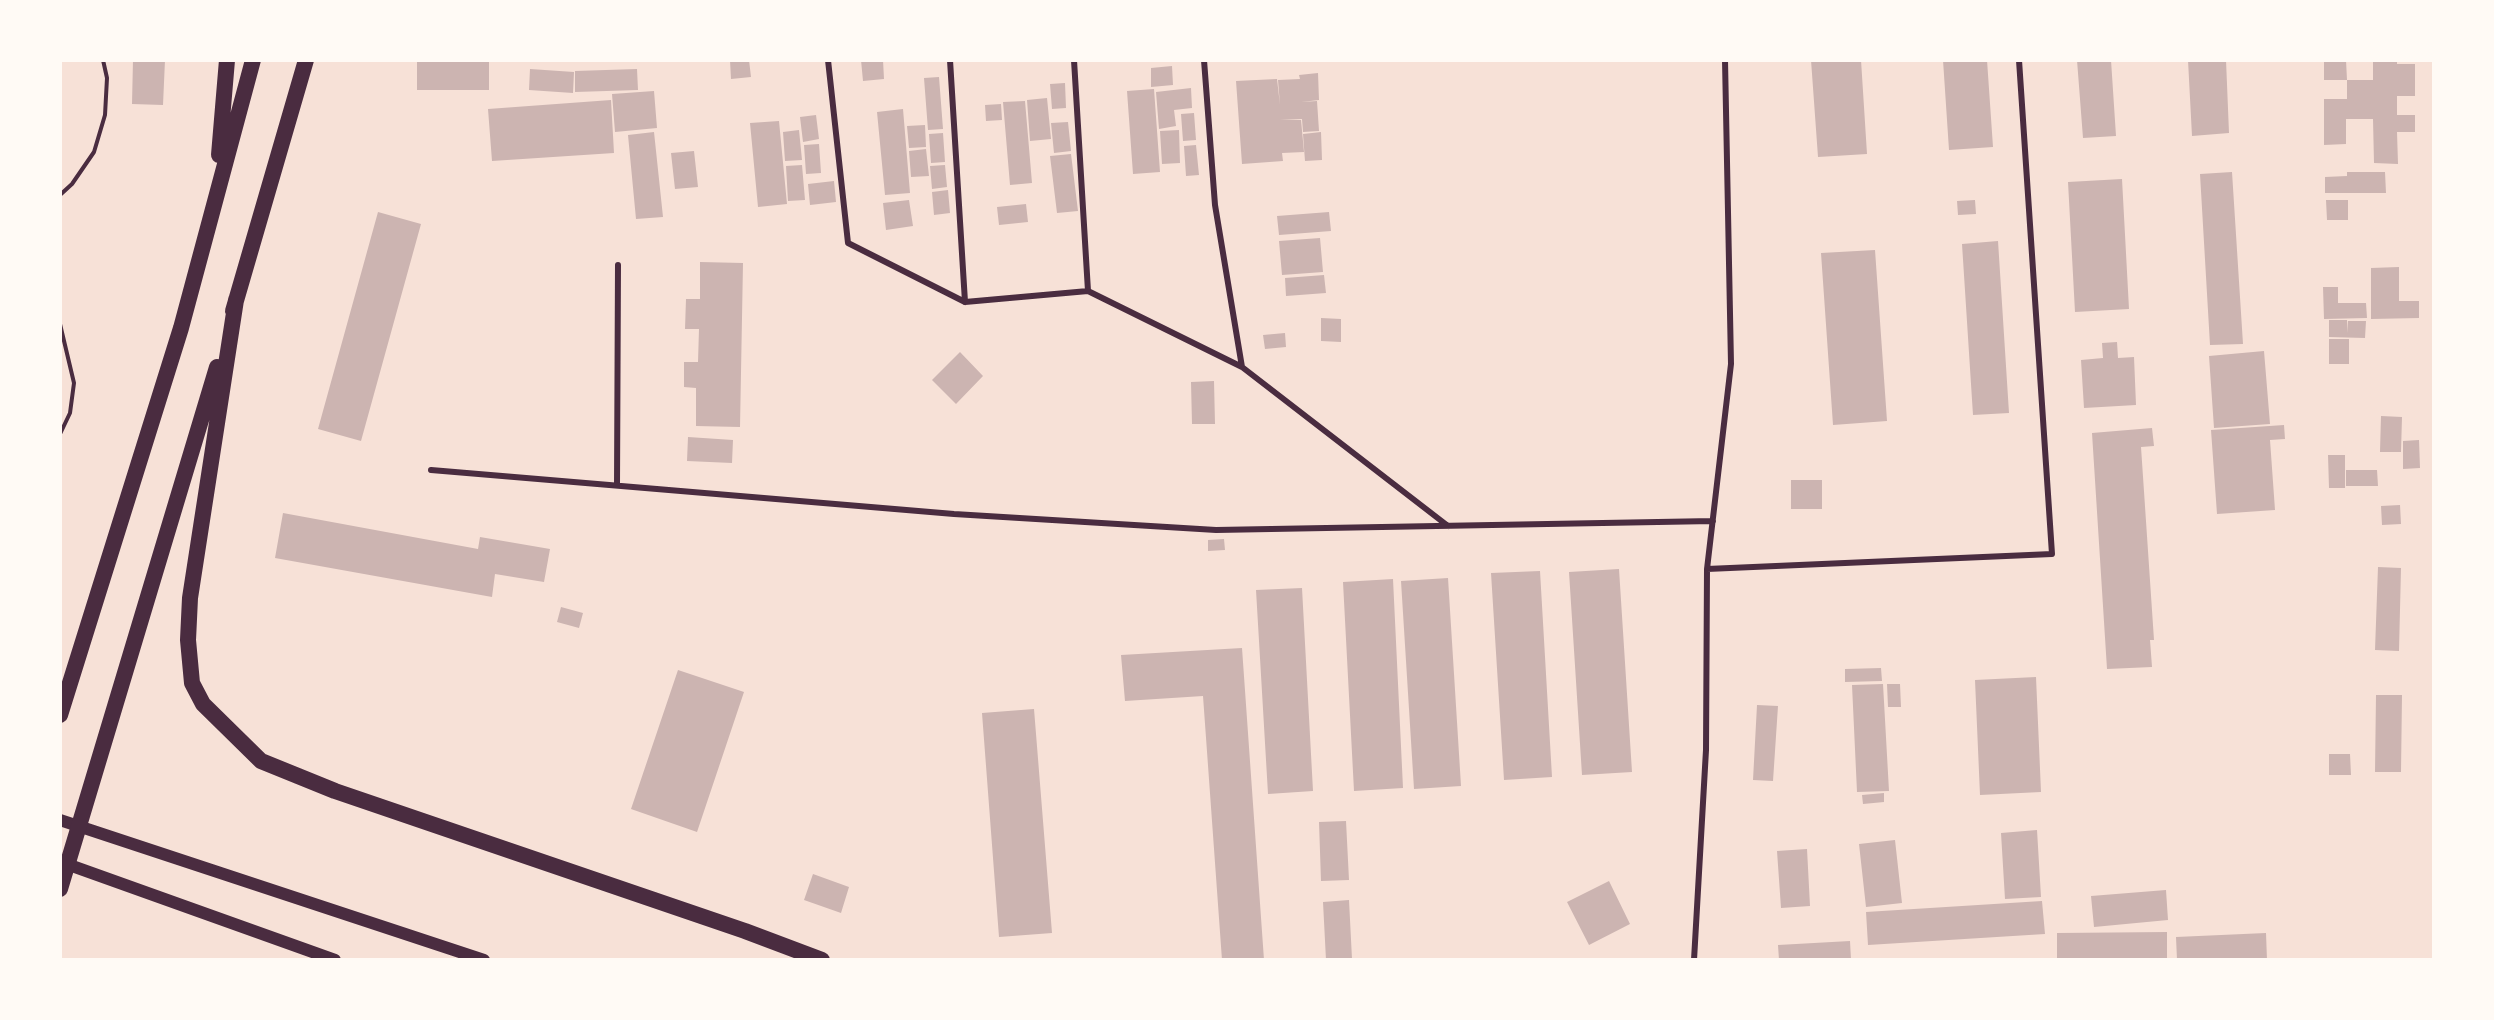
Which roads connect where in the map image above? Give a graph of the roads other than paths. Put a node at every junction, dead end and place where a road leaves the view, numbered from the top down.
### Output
1 (227, 60) edge
2 (253, 60) edge
3 (306, 60) edge
4 (828, 60) edge
5 (950, 60) edge
6 (1074, 60) edge
7 (1204, 60) edge
8 (1725, 60) edge
9 (2019, 60) edge
10 (215, 195) junction
11 (618, 265) dead end
12 (1088, 291) junction
13 (236, 300) junction
14 (965, 302) junction
15 (1242, 368) junction
16 (431, 470) dead end
17 (616, 485) junction
18 (1713, 521) junction
19 (1449, 527) junction
20 (1707, 569) junction
21 (60, 715) edge
22 (60, 820) edge
23 (60, 862) edge
24 (60, 889) edge
25 (335, 960) edge
26 (484, 960) edge
27 (822, 960) edge
28 (1694, 960) edge

1 - 10 highway
2 - 10 highway
3 - 13 highway
4 - 14 street
5 - 14 street
6 - 12 street
7 - 15 street
8 - 18 street
9 - 20 street
10 - 21 highway
11 - 17 street
12 - 14 street
12 - 15 street
13 - 24 highway
13 - 27 highway
15 - 19 street
16 - 17 street
17 - 19 street
18 - 19 street
18 - 20 street
20 - 28 street
22 - 26 main road
23 - 25 main road

